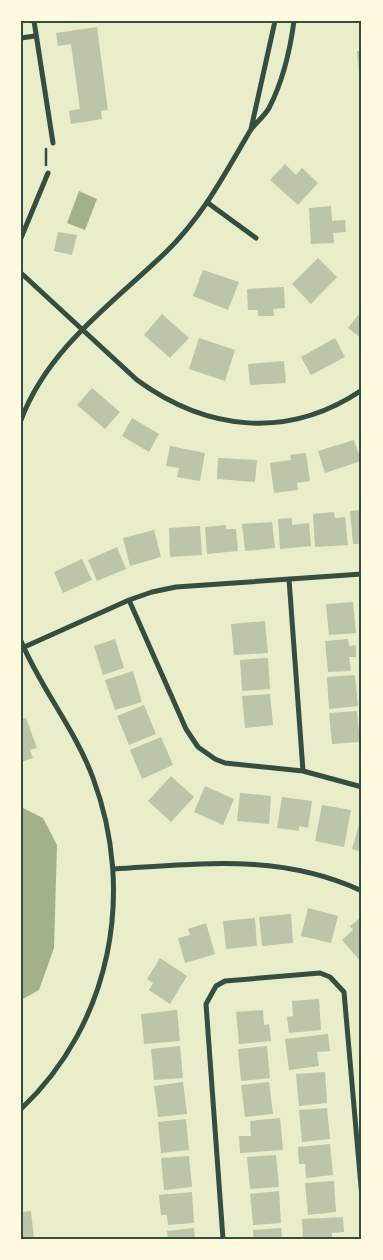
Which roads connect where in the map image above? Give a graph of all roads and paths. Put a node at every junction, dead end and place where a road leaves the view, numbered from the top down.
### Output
1 (34, 21) edge
2 (275, 21) edge
3 (294, 21) edge
4 (35, 36) junction
5 (21, 38) edge
6 (251, 130) junction
7 (53, 143) joint
8 (48, 173) joint
9 (208, 203) junction
10 (21, 238) edge
11 (256, 238) dead end
12 (21, 273) edge
13 (81, 329) junction
14 (362, 390) edge
15 (21, 420) edge
16 (362, 574) edge
17 (289, 579) junction
18 (130, 600) junction
19 (21, 641) edge
20 (22, 647) edge
21 (303, 771) junction
22 (362, 787) edge
23 (114, 869) junction
24 (362, 891) edge
25 (21, 1108) edge
26 (362, 1198) edge
27 (223, 1239) edge

1 - 4 street
2 - 6 street
3 - 6 street
4 - 5 street
4 - 7 street
6 - 9 street
7 - 8 path
8 - 10 street
9 - 11 street
9 - 13 street
12 - 13 street
13 - 14 street
13 - 15 street
16 - 17 street
17 - 18 street
17 - 21 street
18 - 20 street
18 - 21 street
19 - 20 street
20 - 23 street
21 - 22 street
23 - 24 street
23 - 25 street
26 - 27 street

